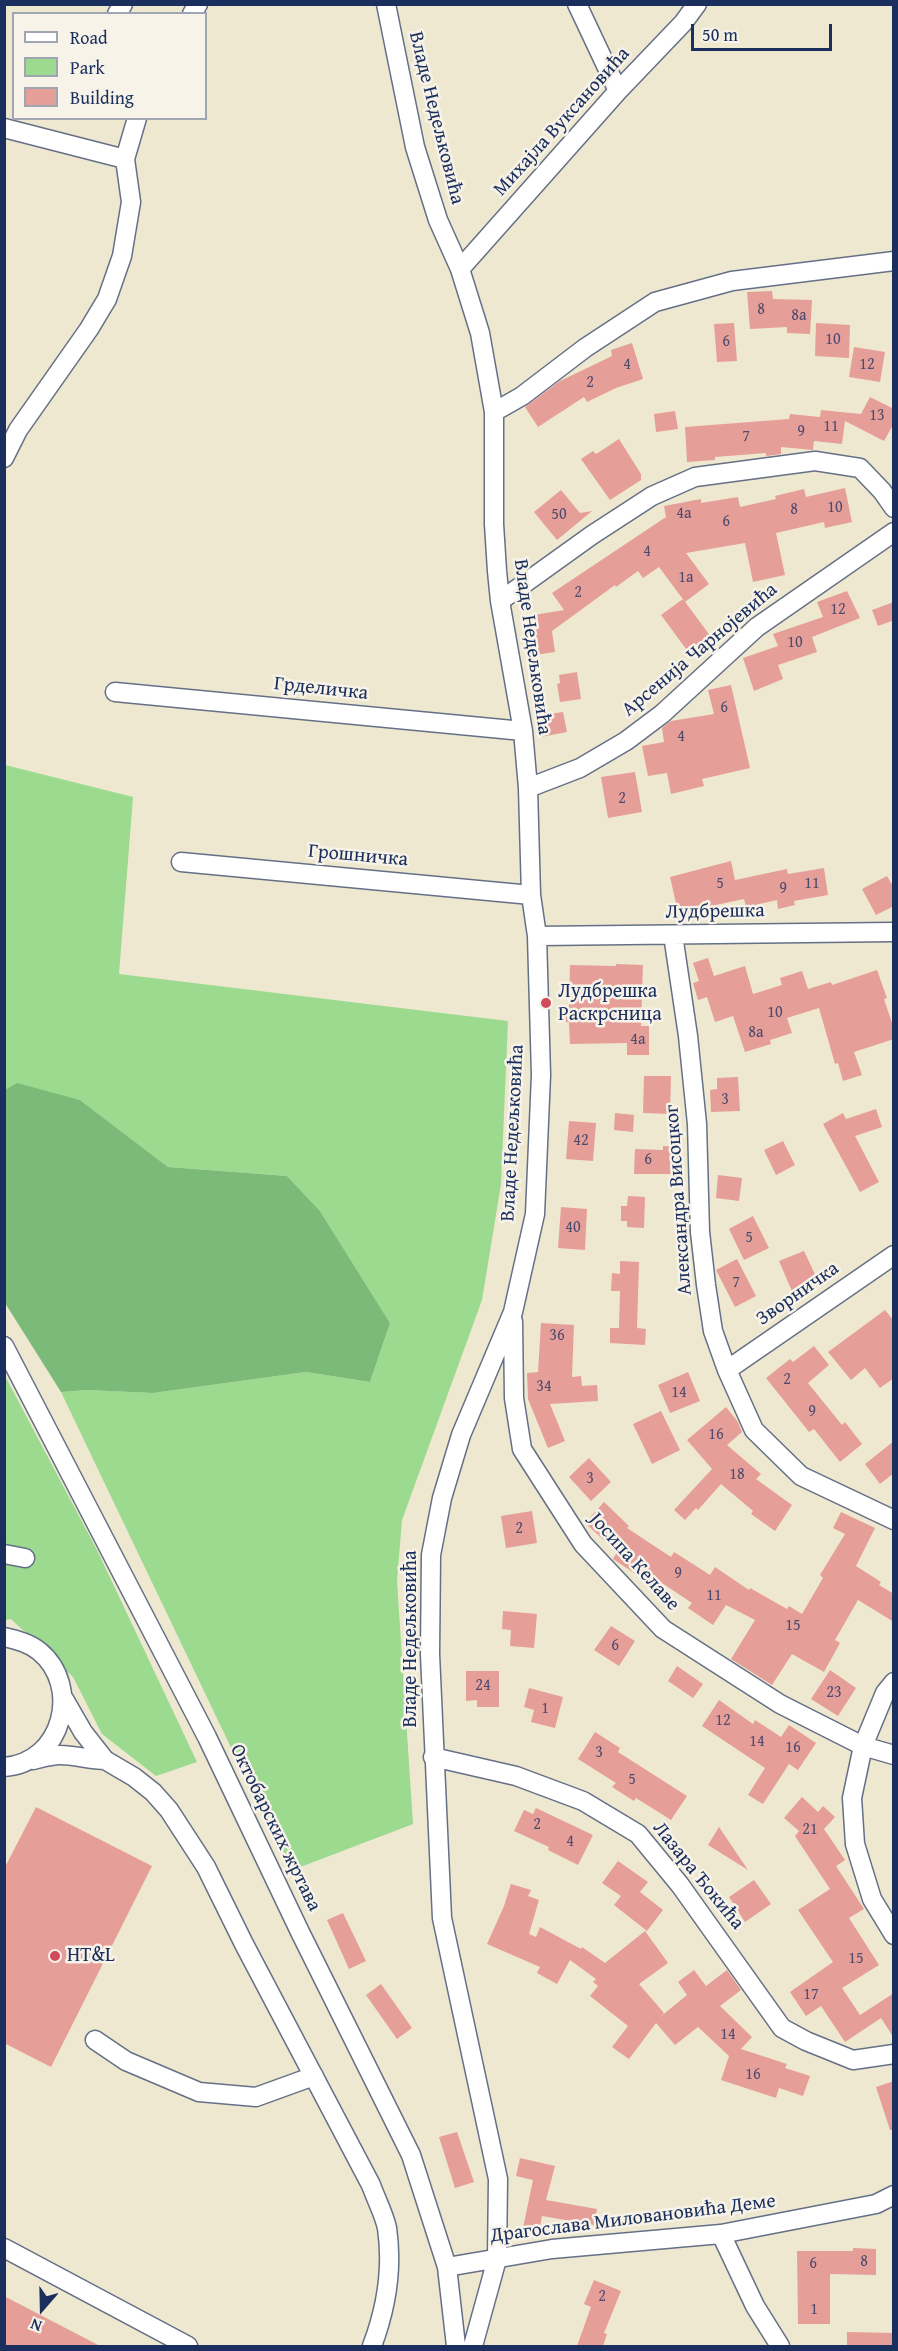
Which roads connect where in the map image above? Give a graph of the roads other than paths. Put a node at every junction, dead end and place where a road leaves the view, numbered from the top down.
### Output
1 (386, 4) edge
2 (577, 4) edge
3 (697, 4) edge
4 (618, 91) junction
5 (136, 120) edge
6 (4, 128) edge
7 (125, 159) junction
8 (894, 261) edge
9 (460, 269) junction
10 (494, 412) junction
11 (4, 458) edge
12 (894, 508) edge
13 (894, 532) edge
14 (500, 601) junction
15 (115, 692) dead end
16 (523, 731) junction
17 (528, 788) junction
18 (181, 862) dead end
19 (531, 895) junction
20 (894, 932) edge
21 (673, 935) junction
22 (537, 936) junction
23 (894, 1255) edge
24 (513, 1312) junction
25 (4, 1346) edge
26 (727, 1370) junction
27 (894, 1520) edge
28 (4, 1554) edge
29 (25, 1558) dead end
30 (4, 1637) edge
31 (894, 1682) edge
32 (64, 1699) junction
33 (863, 1746) junction
34 (894, 1755) edge
35 (433, 1757) junction
36 (105, 1760) junction
37 (28, 1761) junction
38 (7, 1768) edge
39 (894, 1935) edge
40 (95, 2040) dead end
41 (894, 2054) edge
42 (314, 2076) junction
43 (894, 2195) edge
44 (721, 2234) junction
45 (4, 2248) edge
46 (496, 2259) junction
47 (447, 2267) junction
48 (188, 2346) edge
49 (372, 2346) edge
50 (456, 2346) edge
51 (473, 2346) edge
52 (780, 2346) edge

1 - 9 street, Владе Недељковића
2 - 4 street
3 - 4 street, Михајла Вуксановића
4 - 9 street, Михајла Вуксановића
5 - 7 street
6 - 7 street
7 - 11 street
8 - 10 street
9 - 10 street, Владе Недељковића
10 - 14 street, Владе Недељковића
12 - 14 street
13 - 17 street, Арсенија Чарнојевића
14 - 16 street, Владе Недељковића
15 - 16 street, Грделичка
16 - 17 street, Владе Недељковића
17 - 19 street, Владе Недељковића
18 - 19 street, Грошничка
19 - 22 street, Владе Недељковића
20 - 21 street, Лудбрешка
21 - 22 street, Лудбрешка
21 - 26 street, Александра Висоцког
22 - 24 street, Владе Недељковића
23 - 26 street, Зворничка
24 - 33 street, Јосипа Келаве
24 - 35 street, Владе Недељковића
25 - 47 street, Октобарских жртава
26 - 27 street, Александра Висоцког
28 - 29 street
30 - 32 street
31 - 33 street
32 - 36 street
32 - 37 street
33 - 34 street, Јосипа Келаве
33 - 39 street
35 - 41 street, Лазара Ђокића
35 - 46 street, Владе Недељковића
36 - 37 street
36 - 42 street
37 - 38 street
40 - 42 street
42 - 49 street
43 - 44 street, Драгослава Миловановића Деме
44 - 46 street, Драгослава Миловановића Деме
44 - 52 street
45 - 48 street
46 - 47 street, Драгослава Миловановића Деме
46 - 51 street, Владе Недељковића
47 - 50 street, Октобарских жртава

